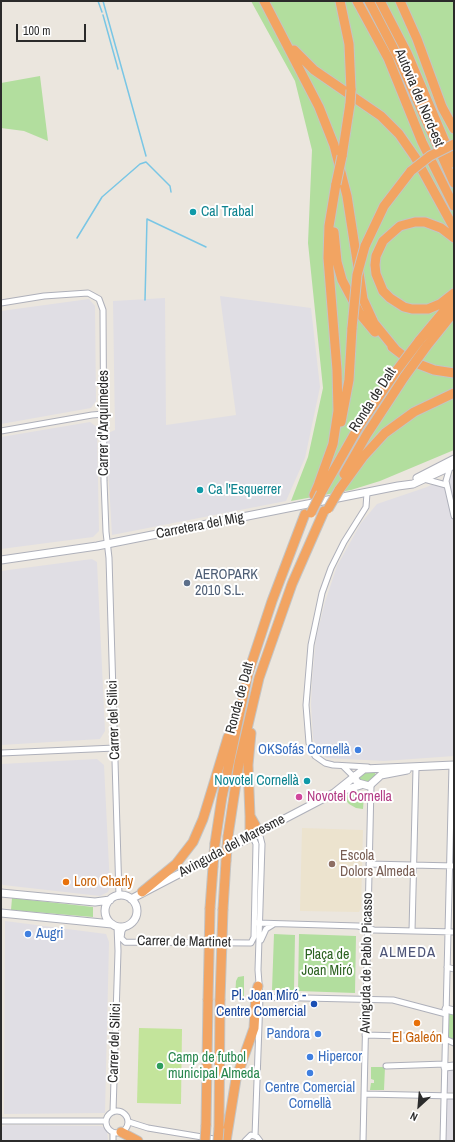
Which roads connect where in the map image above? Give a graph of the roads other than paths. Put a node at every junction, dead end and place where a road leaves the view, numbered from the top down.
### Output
1 (264, 1) edge
2 (336, 1) edge
3 (340, 1) edge
4 (357, 1) edge
5 (369, 1) edge
6 (380, 1) edge
7 (400, 1) edge
8 (274, 19) junction
9 (347, 30) junction
10 (454, 130) edge
11 (454, 144) edge
12 (454, 163) edge
13 (454, 183) edge
14 (334, 198) junction
15 (454, 206) edge
16 (454, 228) edge
17 (454, 238) edge
18 (454, 293) edge
19 (454, 299) edge
20 (1, 304) edge
21 (454, 312) edge
22 (423, 344) junction
23 (396, 350) junction
24 (454, 374) edge
25 (454, 393) edge
26 (104, 414) junction
27 (1, 431) edge
28 (454, 459) edge
29 (452, 466) edge
30 (417, 478) junction
31 (426, 479) junction
32 (319, 483) junction
33 (446, 485) junction
34 (398, 486) junction
35 (337, 490) junction
36 (367, 493) junction
37 (318, 494) junction
38 (454, 516) edge
39 (107, 544) junction
40 (1, 560) edge
41 (270, 643) junction
42 (243, 690) junction
43 (115, 748) junction
44 (1, 753) edge
45 (453, 765) edge
46 (343, 766) junction
47 (372, 768) junction
48 (416, 768) junction
49 (355, 776) junction
50 (378, 777) junction
51 (361, 785) junction
52 (371, 785) junction
53 (334, 793) junction
54 (250, 816) junction
55 (252, 835) junction
56 (369, 864) junction
57 (414, 865) junction
58 (452, 866) edge
59 (142, 892) junction
60 (1, 893) edge
61 (119, 896) junction
62 (131, 899) junction
63 (110, 900) junction
64 (1, 913) edge
65 (254, 923) junction
66 (260, 923) junction
67 (274, 924) junction
68 (115, 925) junction
69 (125, 926) junction
70 (368, 928) junction
71 (412, 931) junction
72 (448, 932) junction
73 (454, 932) edge
74 (125, 942) junction
75 (251, 943) junction
76 (259, 946) junction
77 (118, 951) junction
78 (259, 955) junction
79 (447, 967) junction
80 (454, 969) edge
81 (258, 986) junction
82 (260, 997) junction
83 (366, 1000) junction
84 (454, 1011) edge
85 (446, 1012) junction
86 (365, 1036) junction
87 (445, 1040) junction
88 (454, 1043) edge
89 (445, 1065) junction
90 (386, 1066) dead end
91 (454, 1066) edge
92 (364, 1094) junction
93 (444, 1096) junction
94 (454, 1096) edge
95 (113, 1112) junction
96 (1, 1121) edge
97 (106, 1121) junction
98 (129, 1122) junction
99 (223, 1129) junction
100 (117, 1133) junction
101 (255, 1136) junction
102 (113, 1141) edge
103 (138, 1141) edge
104 (205, 1141) edge
105 (218, 1141) edge
106 (224, 1141) edge
107 (245, 1141) edge
108 (260, 1141) edge
109 (363, 1141) edge
110 (443, 1141) edge

1 - 8 highway
2 - 9 highway
3 - 9 highway
4 - 15 highway, Autovia del Nord-est
5 - 13 highway, Autovia del Nord-est
6 - 12 highway
7 - 10 highway
8 - 16 highway
8 - 23 highway
9 - 14 highway, bridge
11 - 32 highway, bridge
14 - 23 highway
14 - 32 highway
17 - 18 highway
19 - 22 highway
20 - 26 street, Carrer d'Arquímedes
21 - 22 highway, Ronda de Dalt
22 - 35 highway, Ronda de Dalt, bridge
22 - 37 highway, bridge
23 - 24 highway
25 - 35 highway
26 - 27 street
26 - 39 street, Carrer d'Arquímedes
28 - 30 main road, Carretera del Mig
29 - 31 main road, Carretera del Mig
29 - 33 street
30 - 31 street
30 - 34 main road, Carretera del Mig
31 - 33 street
31 - 34 main road, Carretera del Mig
32 - 37 highway
33 - 38 street
34 - 36 main road, Carretera del Mig
35 - 41 highway, Ronda de Dalt
36 - 39 main road, Carretera del Mig
36 - 46 street
37 - 42 highway, Ronda de Dalt, bridge
39 - 40 main road, Carretera del Mig
39 - 43 street, Carrer del Silici
41 - 54 highway
41 - 99 highway, Ronda de Dalt, bridge
42 - 59 highway
42 - 104 highway, Ronda de Dalt, bridge
43 - 44 street
43 - 61 street, Carrer del Silici
45 - 48 main road
45 - 58 street
46 - 47 street
46 - 49 street
47 - 48 main road
47 - 49 main road
47 - 50 main road
48 - 50 main road
48 - 57 street
49 - 51 main road
49 - 53 main road
50 - 52 main road
51 - 52 main road
51 - 53 main road
52 - 56 street, Avinguda de Pablo Picasso
53 - 55 main road, Avinguda del Maresme
54 - 55 highway
54 - 55 highway
55 - 59 main road, Avinguda del Maresme
55 - 65 street
55 - 66 street
56 - 57 street
56 - 70 street, Avinguda de Pablo Picasso
57 - 58 street
57 - 71 street
58 - 72 street
59 - 62 main road, Avinguda del Maresme
60 - 63 main road
61 - 62 main road
61 - 63 main road
62 - 69 main road
63 - 68 main road
64 - 68 main road
65 - 66 street
65 - 75 street
66 - 67 street
66 - 76 street
67 - 70 street
67 - 76 street
68 - 69 main road
68 - 77 street, Carrer del Silici
69 - 74 street
70 - 71 street
70 - 83 street, Avinguda de Pablo Picasso
71 - 72 street
72 - 73 street
72 - 79 street
74 - 75 street, Carrer de Martinet
74 - 77 street
75 - 78 street
76 - 78 street
77 - 95 street, Carrer del Silici
78 - 81 street
79 - 80 street
79 - 85 street
81 - 82 street
81 - 99 highway
82 - 83 street
82 - 101 street
83 - 85 street
83 - 86 street, Avinguda de Pablo Picasso
84 - 85 main road
85 - 87 street
86 - 87 street
86 - 92 street, Avinguda de Pablo Picasso
87 - 88 street
87 - 89 street
89 - 90 street
89 - 91 main road
89 - 93 street
92 - 93 street
92 - 109 street, Avinguda de Pablo Picasso
93 - 94 street
93 - 110 street
95 - 97 street
95 - 98 street
96 - 97 street
97 - 100 street
98 - 100 street
98 - 106 street
99 - 105 highway, Ronda de Dalt, bridge
99 - 106 highway
100 - 102 street
100 - 103 highway
101 - 107 street
101 - 108 street

